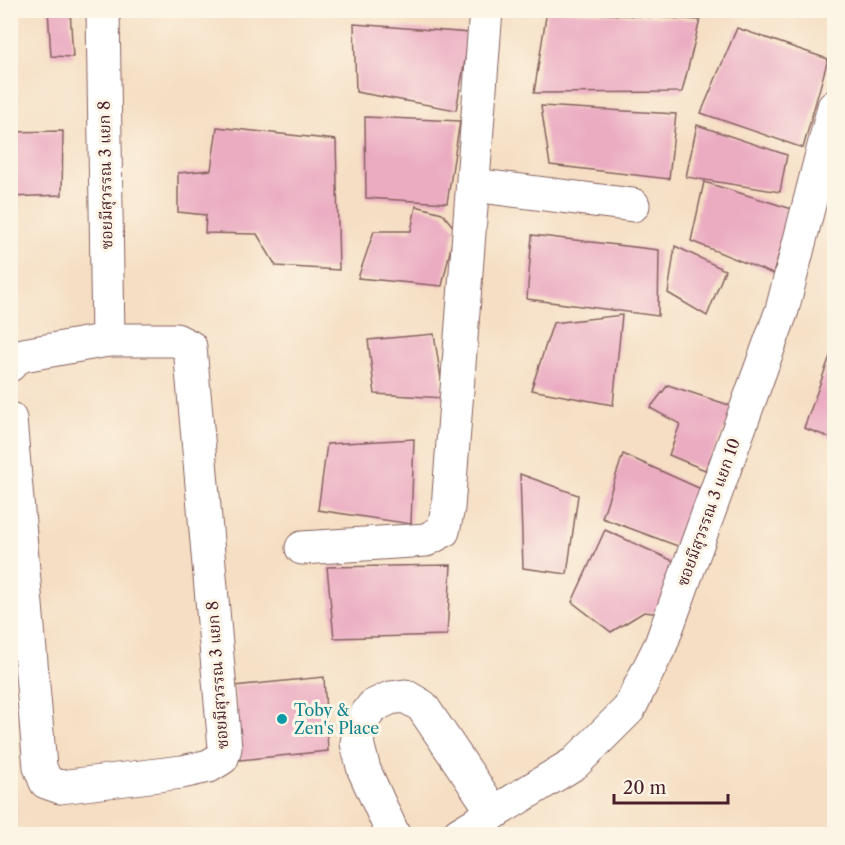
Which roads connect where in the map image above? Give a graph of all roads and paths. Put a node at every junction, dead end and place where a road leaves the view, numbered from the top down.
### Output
1 (103, 10) edge
2 (486, 10) edge
3 (834, 107) edge
4 (473, 185) junction
5 (633, 204) dead end
6 (108, 340) junction
7 (10, 365) edge
8 (10, 419) edge
9 (302, 548) dead end
10 (494, 813) junction
11 (393, 834) edge
12 (459, 834) edge

1 - 6 street, ซอยมีสุวรรณ 3 แยก 8
2 - 4 street
3 - 10 street, ซอยมีสุวรรณ 3 แยก 10
4 - 5 street
4 - 9 street
6 - 7 street, ซอยมีสุวรรณ 3 แยก 8
6 - 8 street, ซอยมีสุวรรณ 3 แยก 8
10 - 11 street
10 - 12 street, ซอยมีสุวรรณ 3 แยก 10

